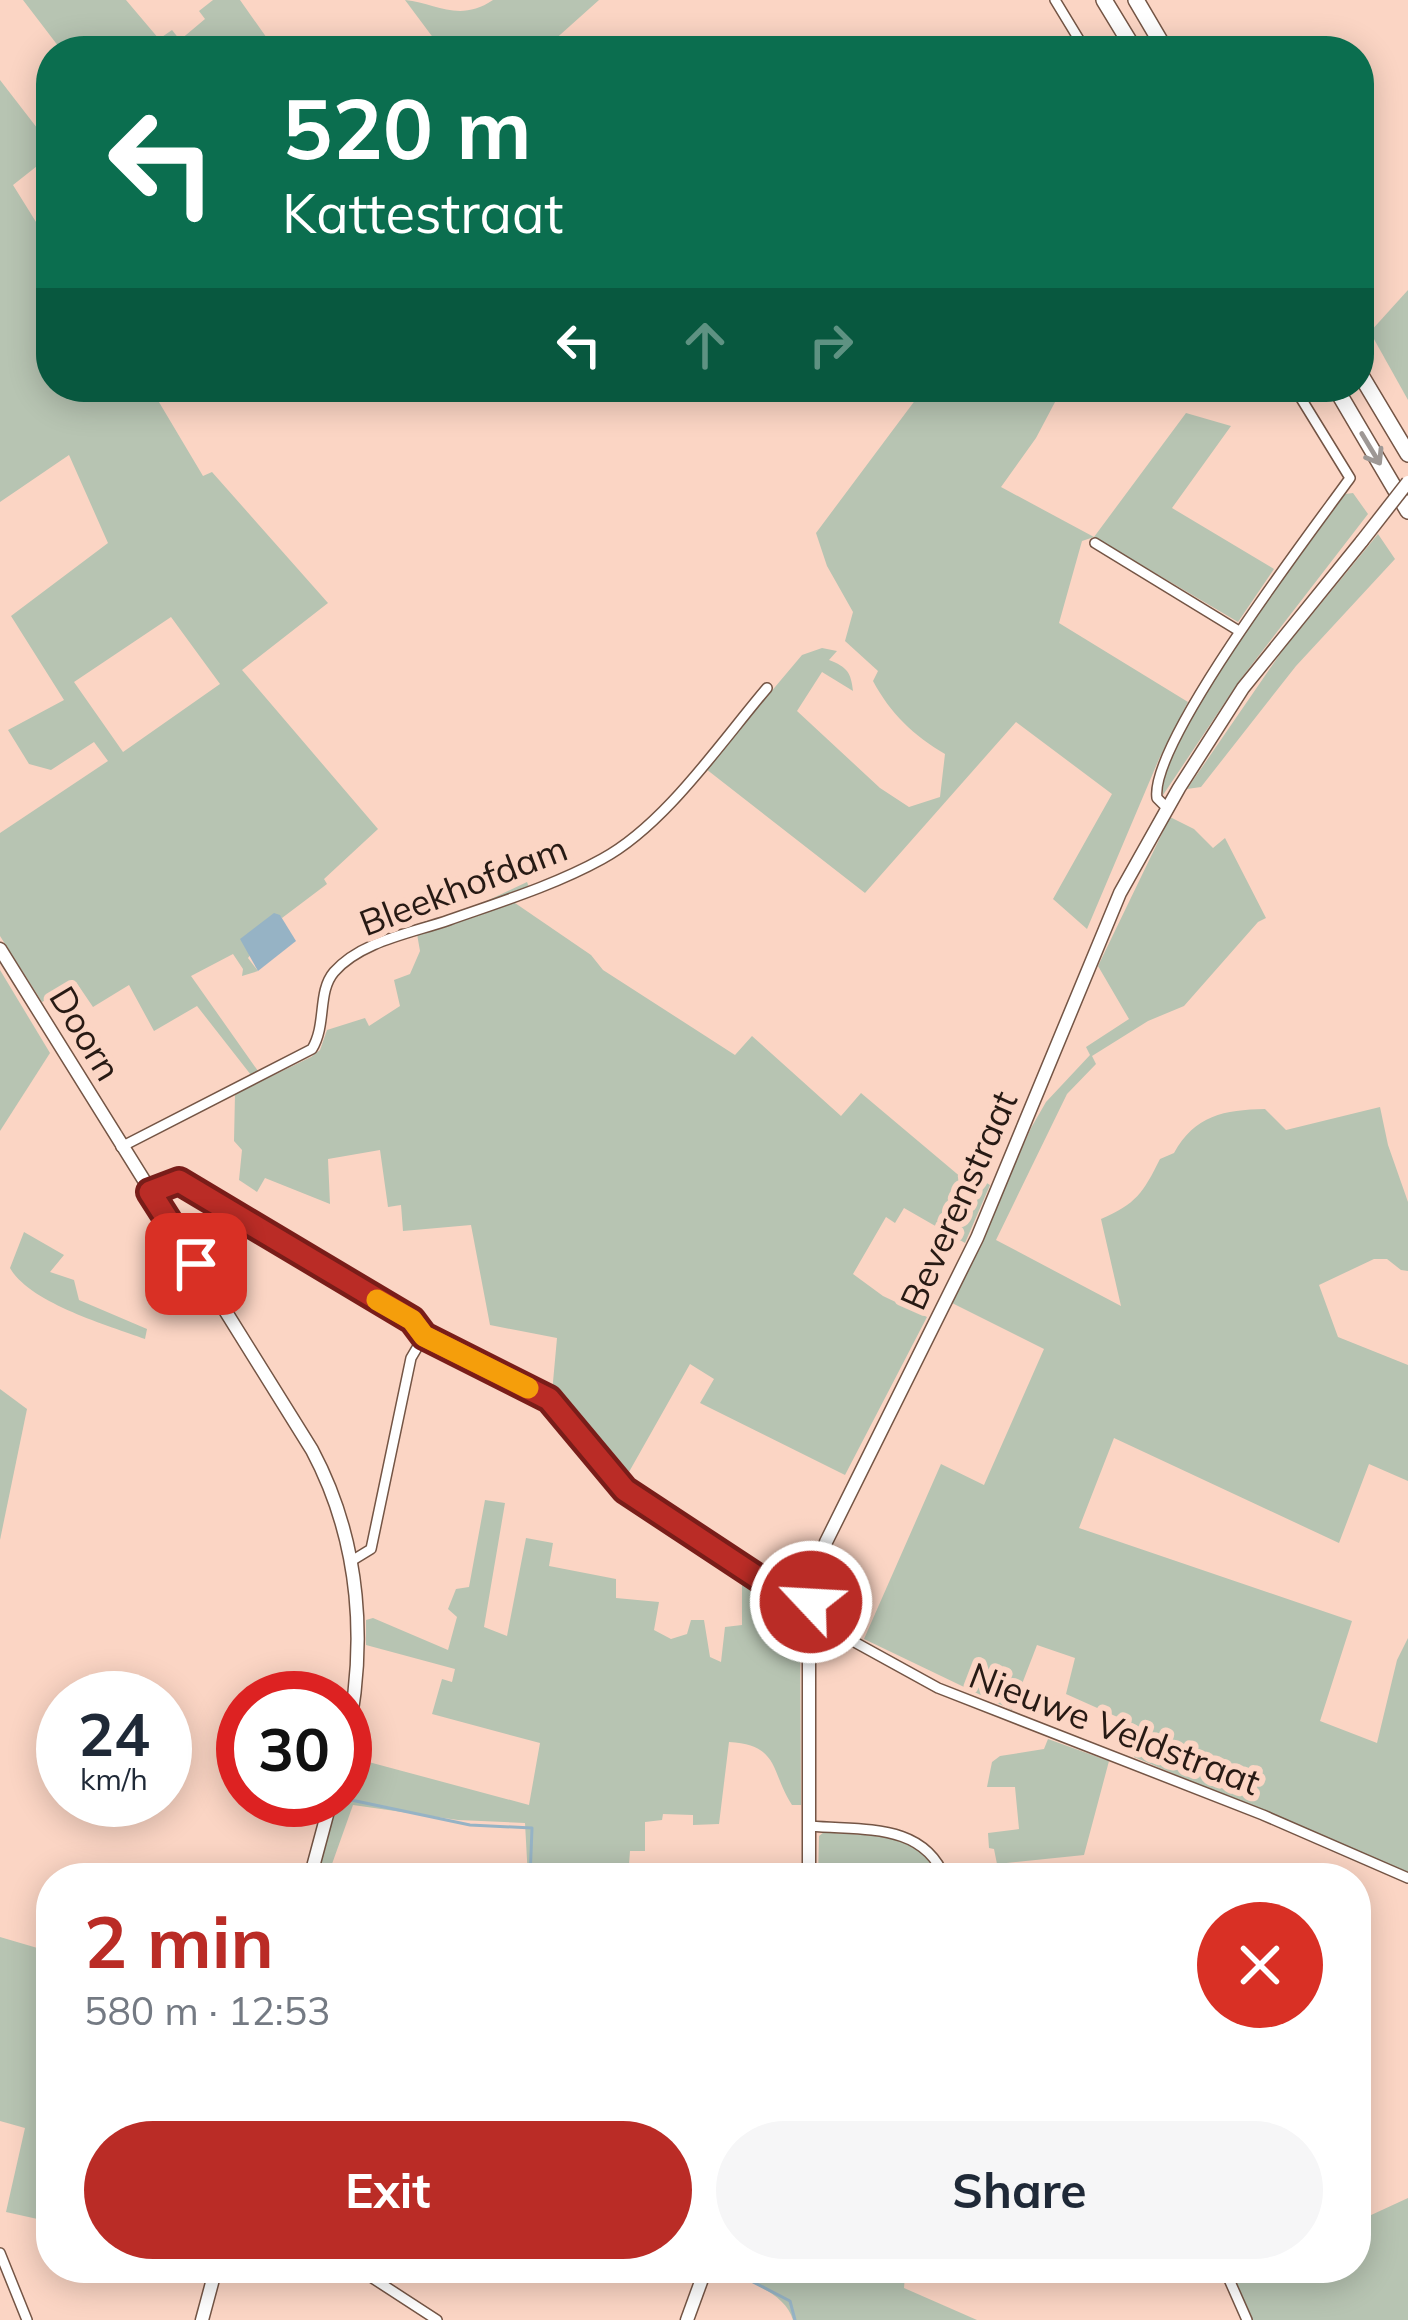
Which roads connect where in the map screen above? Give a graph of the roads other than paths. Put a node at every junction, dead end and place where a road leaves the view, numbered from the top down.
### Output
1 (1055, 0) edge
2 (1104, 0) edge
3 (1136, 0) edge
4 (1077, 36) edge
5 (1126, 36) edge
6 (1157, 36) edge
7 (1374, 397) edge
8 (1303, 402) edge
9 (1343, 402) edge
10 (1408, 454) edge
11 (1408, 482) edge
12 (1408, 511) edge
13 (1095, 543) dead end
14 (1239, 631) junction
15 (767, 688) dead end
16 (1167, 808) junction
17 (0, 949) edge
18 (121, 1147) junction
19 (150, 1192) junction
20 (424, 1336) junction
21 (353, 1560) junction
22 (810, 1610) junction
23 (356, 1671) edge
24 (811, 1826) junction
25 (324, 1827) edge
26 (314, 1863) edge
27 (810, 1863) edge
28 (939, 1863) edge
29 (1408, 1878) edge
30 (0, 2253) edge
31 (212, 2283) edge
32 (380, 2283) edge
33 (701, 2283) edge
34 (1231, 2283) edge
35 (27, 2320) edge
36 (202, 2320) edge
37 (437, 2320) edge
38 (687, 2320) edge
39 (1247, 2320) edge

1 - 4 street
2 - 5 highway
3 - 6 highway
7 - 10 highway
8 - 14 street, Beverenstraat
9 -> 12 highway
11 - 16 street, Beverenstraat, bridge
13 - 14 street
14 - 16 street, Beverenstraat
15 - 18 street, Bleekhofdam
16 - 22 street, Beverenstraat
17 - 18 street, Doorn
18 - 19 street, Doorn
19 - 20 street
19 - 21 street, Doorn
20 - 21 street
20 - 22 street
21 - 23 street, Doorn
22 - 24 street, Beverenstraat
22 - 29 street, Nieuwe Veldstraat
24 - 27 street, Beverenstraat
24 - 28 street
25 - 26 street
30 - 35 street
31 - 36 street
32 - 37 street
33 - 38 street
34 - 39 street

